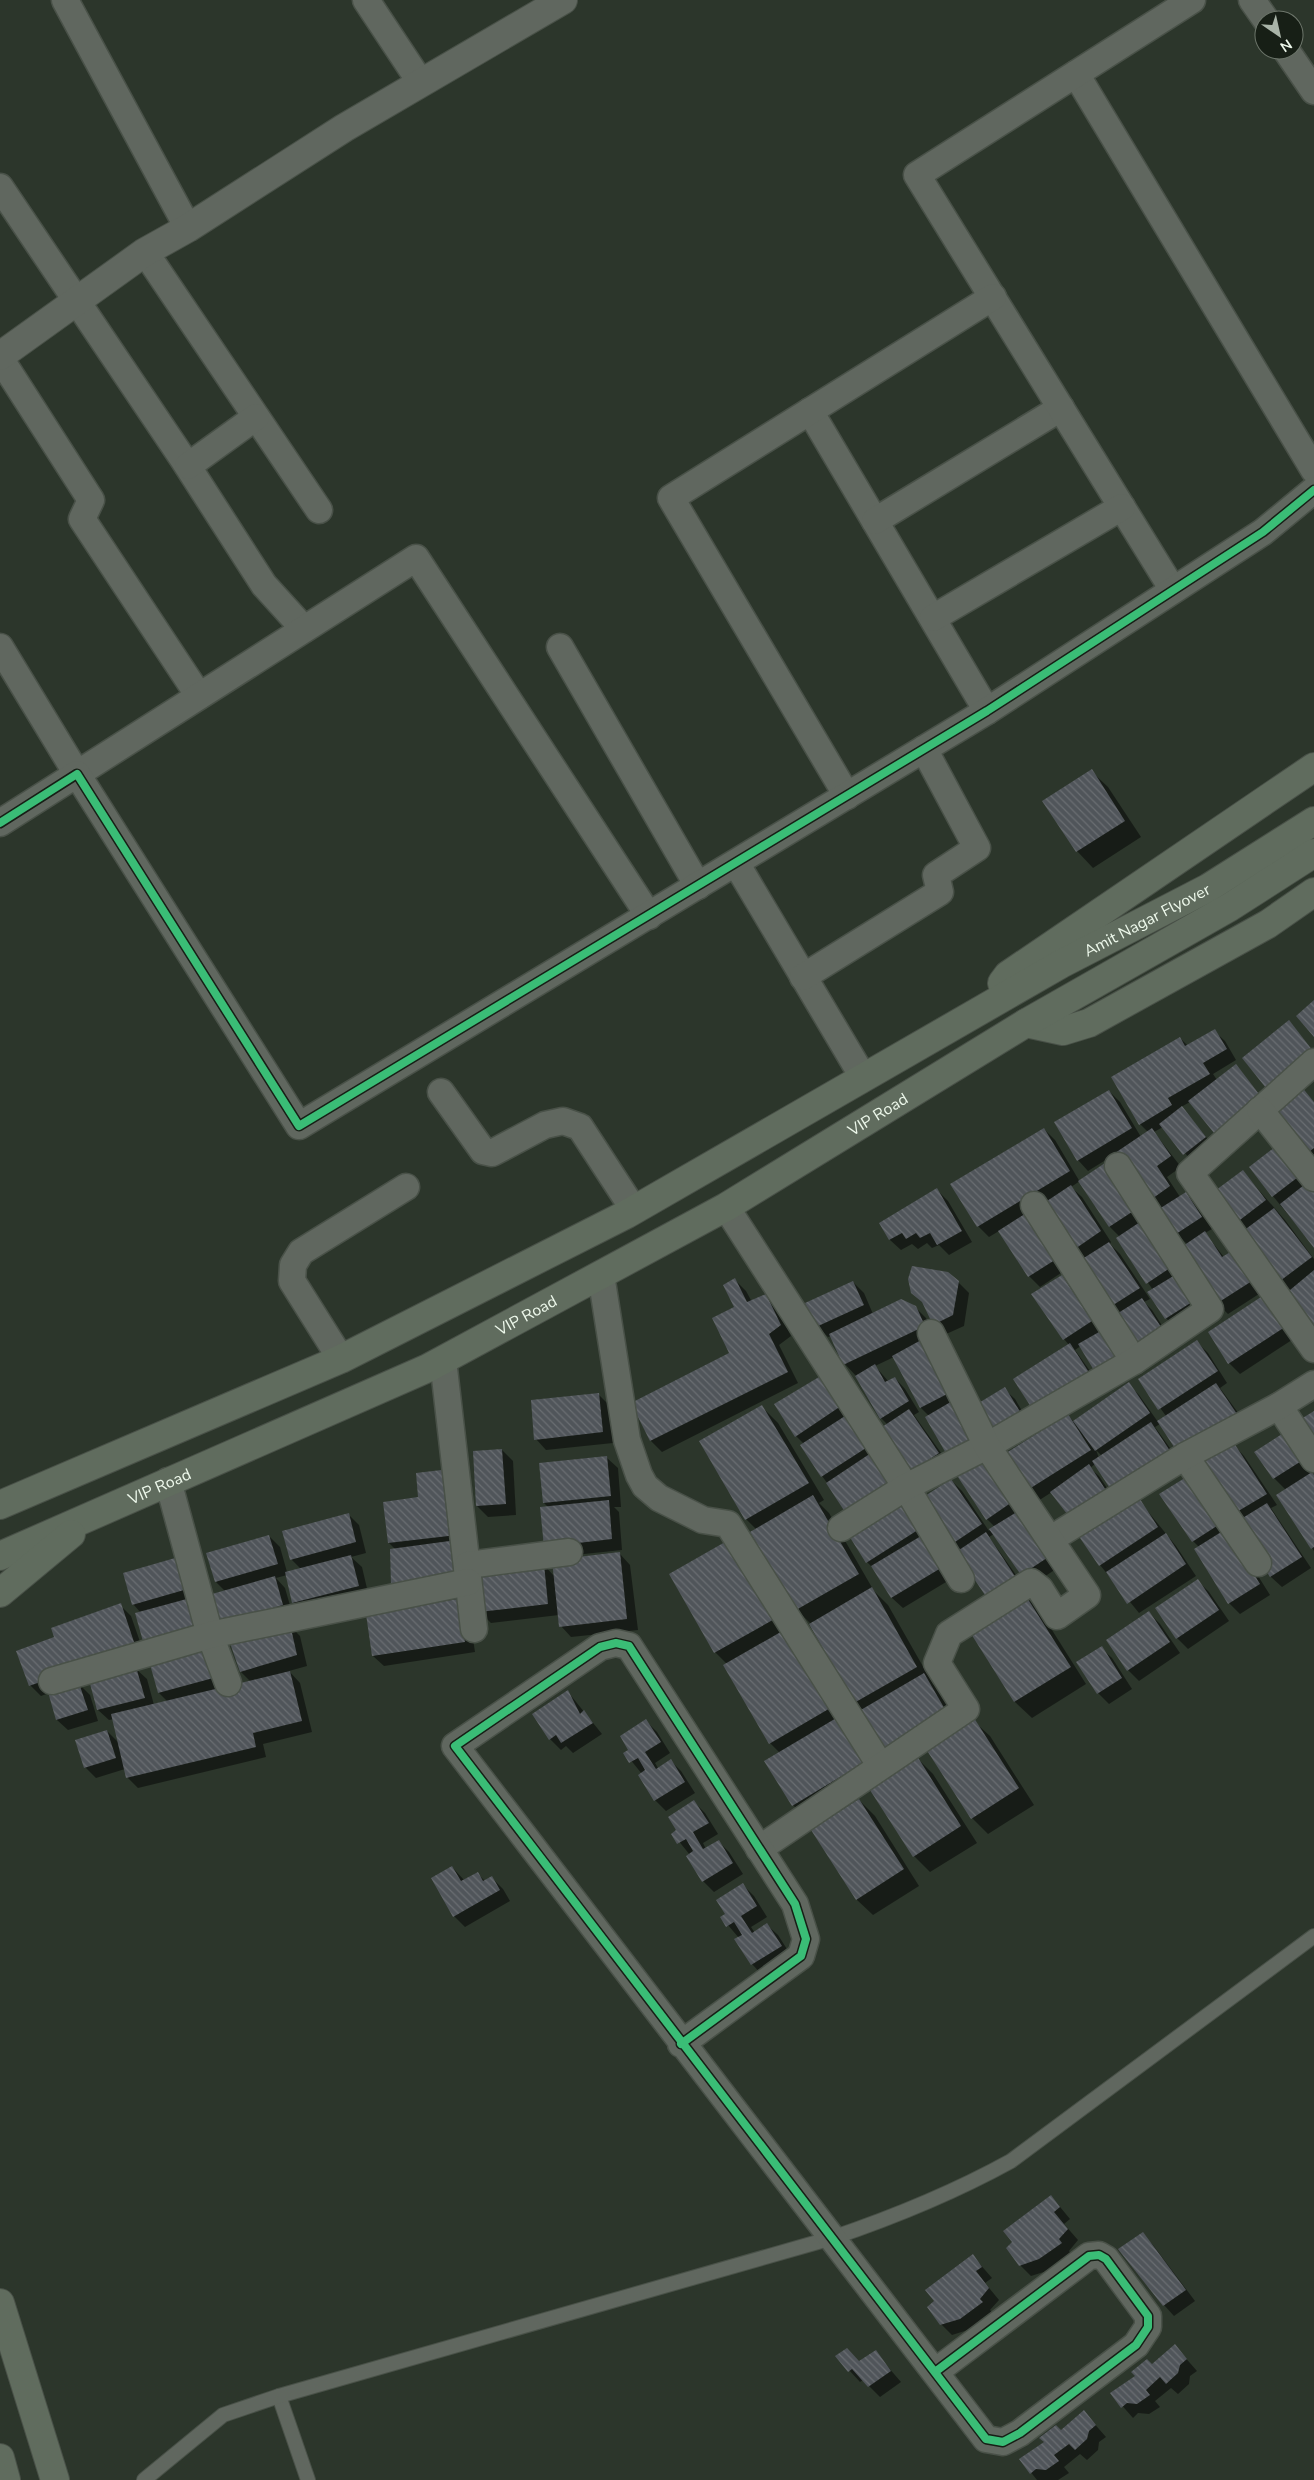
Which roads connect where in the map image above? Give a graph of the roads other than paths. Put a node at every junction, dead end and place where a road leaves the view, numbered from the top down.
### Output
1 (65, 0) edge
2 (366, 0) edge
3 (563, 0) edge
4 (1192, 0) edge
5 (1293, 60) edge
6 (1076, 74) junction
7 (421, 83) junction
8 (1314, 91) edge
9 (0, 187) edge
10 (188, 228) junction
11 (145, 252) junction
12 (993, 297) junction
13 (76, 301) junction
14 (0, 357) edge
15 (1061, 408) junction
16 (810, 411) junction
17 (256, 417) junction
18 (188, 466) junction
19 (1314, 470) edge
20 (1314, 490) edge
21 (1122, 507) junction
22 (319, 510) dead end
23 (875, 521) junction
24 (1173, 590) junction
25 (933, 618) junction
26 (304, 629) junction
27 (560, 647) dead end
28 (0, 648) edge
29 (199, 696) junction
30 (988, 710) junction
31 (924, 749) junction
32 (1314, 767) edge
33 (77, 774) junction
34 (847, 796) junction
35 (1314, 821) edge
36 (0, 823) edge
37 (1314, 853) edge
38 (736, 863) junction
39 (698, 886) junction
40 (1314, 892) edge
41 (649, 916) junction
42 (803, 977) junction
43 (977, 1013) junction
44 (1026, 1023) junction
45 (1314, 1062) edge
46 (863, 1077) junction
47 (441, 1092) dead end
48 (1260, 1110) junction
49 (1118, 1166) dead end
50 (1314, 1178) edge
51 (406, 1187) dead end
52 (1034, 1205) dead end
53 (726, 1207) junction
54 (634, 1210) junction
55 (600, 1275) junction
56 (931, 1333) dead end
57 (1314, 1349) edge
58 (341, 1359) junction
59 (443, 1360) junction
60 (1134, 1361) junction
61 (1314, 1384) edge
62 (1279, 1406) junction
63 (987, 1446) junction
64 (1185, 1456) junction
65 (1314, 1459) edge
66 (168, 1481) junction
67 (906, 1487) junction
68 (0, 1505) edge
69 (97, 1512) junction
70 (841, 1528) dead end
71 (1051, 1539) junction
72 (569, 1552) dead end
73 (0, 1556) edge
74 (1258, 1563) dead end
75 (468, 1573) junction
76 (961, 1579) dead end
77 (0, 1593) edge
78 (474, 1630) dead end
79 (210, 1635) junction
80 (52, 1681) dead end
81 (228, 1683) dead end
82 (880, 1765) junction
83 (759, 1849) junction
84 (1314, 1936) edge
85 (681, 2044) junction
86 (832, 2238) junction
87 (0, 2303) edge
88 (935, 2372) junction
89 (279, 2396) junction
90 (0, 2458) edge
91 (6, 2480) edge
92 (55, 2480) edge
93 (144, 2480) edge
94 (308, 2480) edge

1 - 10 street
2 - 7 street
3 - 7 street
4 - 6 street
5 - 8 street
6 - 12 street
6 - 19 street
7 - 10 street
9 - 13 street
10 - 11 street
11 - 13 street
11 - 17 street
12 - 15 street
12 - 16 street
13 - 14 street
13 - 18 street
14 - 29 street
15 - 21 street
15 - 23 street
16 - 23 street
16 - 34 street
17 - 18 street
17 - 22 street
18 - 26 street
20 - 24 street
21 - 24 street
21 - 25 street
23 - 25 street
24 - 30 street
25 - 30 street
26 - 29 street
26 - 41 street
27 - 39 street
28 - 33 street
29 - 33 street
30 - 31 street
31 - 34 street
31 - 42 street
32 - 43 main road
33 - 36 street
33 - 41 street
34 - 38 street
35 - 43 main road, Amit Nagar Flyover
37 - 44 main road, Amit Nagar Flyover
38 - 39 street
38 - 42 street
39 - 41 street
40 - 44 main road
42 - 46 street
43 - 46 main road, Amit Nagar Flyover
44 - 53 main road, VIP Road
45 - 48 street
46 - 54 main road
47 - 54 street
48 - 50 street
48 - 57 street
49 - 60 street
51 - 58 street
52 - 60 street
53 - 55 main road, VIP Road
53 - 67 street
54 - 58 main road
55 - 59 main road, VIP Road
55 - 82 street
56 - 63 street
58 - 68 main road
59 - 66 main road, VIP Road
59 - 75 street
60 - 63 street
61 - 62 street
62 - 64 street
62 - 65 street
63 - 67 street
63 - 71 street
64 - 71 street
64 - 74 street
66 - 69 main road, VIP Road
66 - 79 street
67 - 70 street
67 - 76 street
69 - 73 main road, VIP Road
69 - 77 main road
71 - 82 street
72 - 75 street
75 - 78 street
75 - 79 street
79 - 80 street
79 - 81 street
82 - 83 street
83 - 85 street
83 - 85 street
84 - 86 lane
85 - 86 street
86 - 88 street
86 - 89 lane
87 - 92 main road
88 - 88 street
89 - 93 lane
89 - 94 lane
90 - 91 main road

